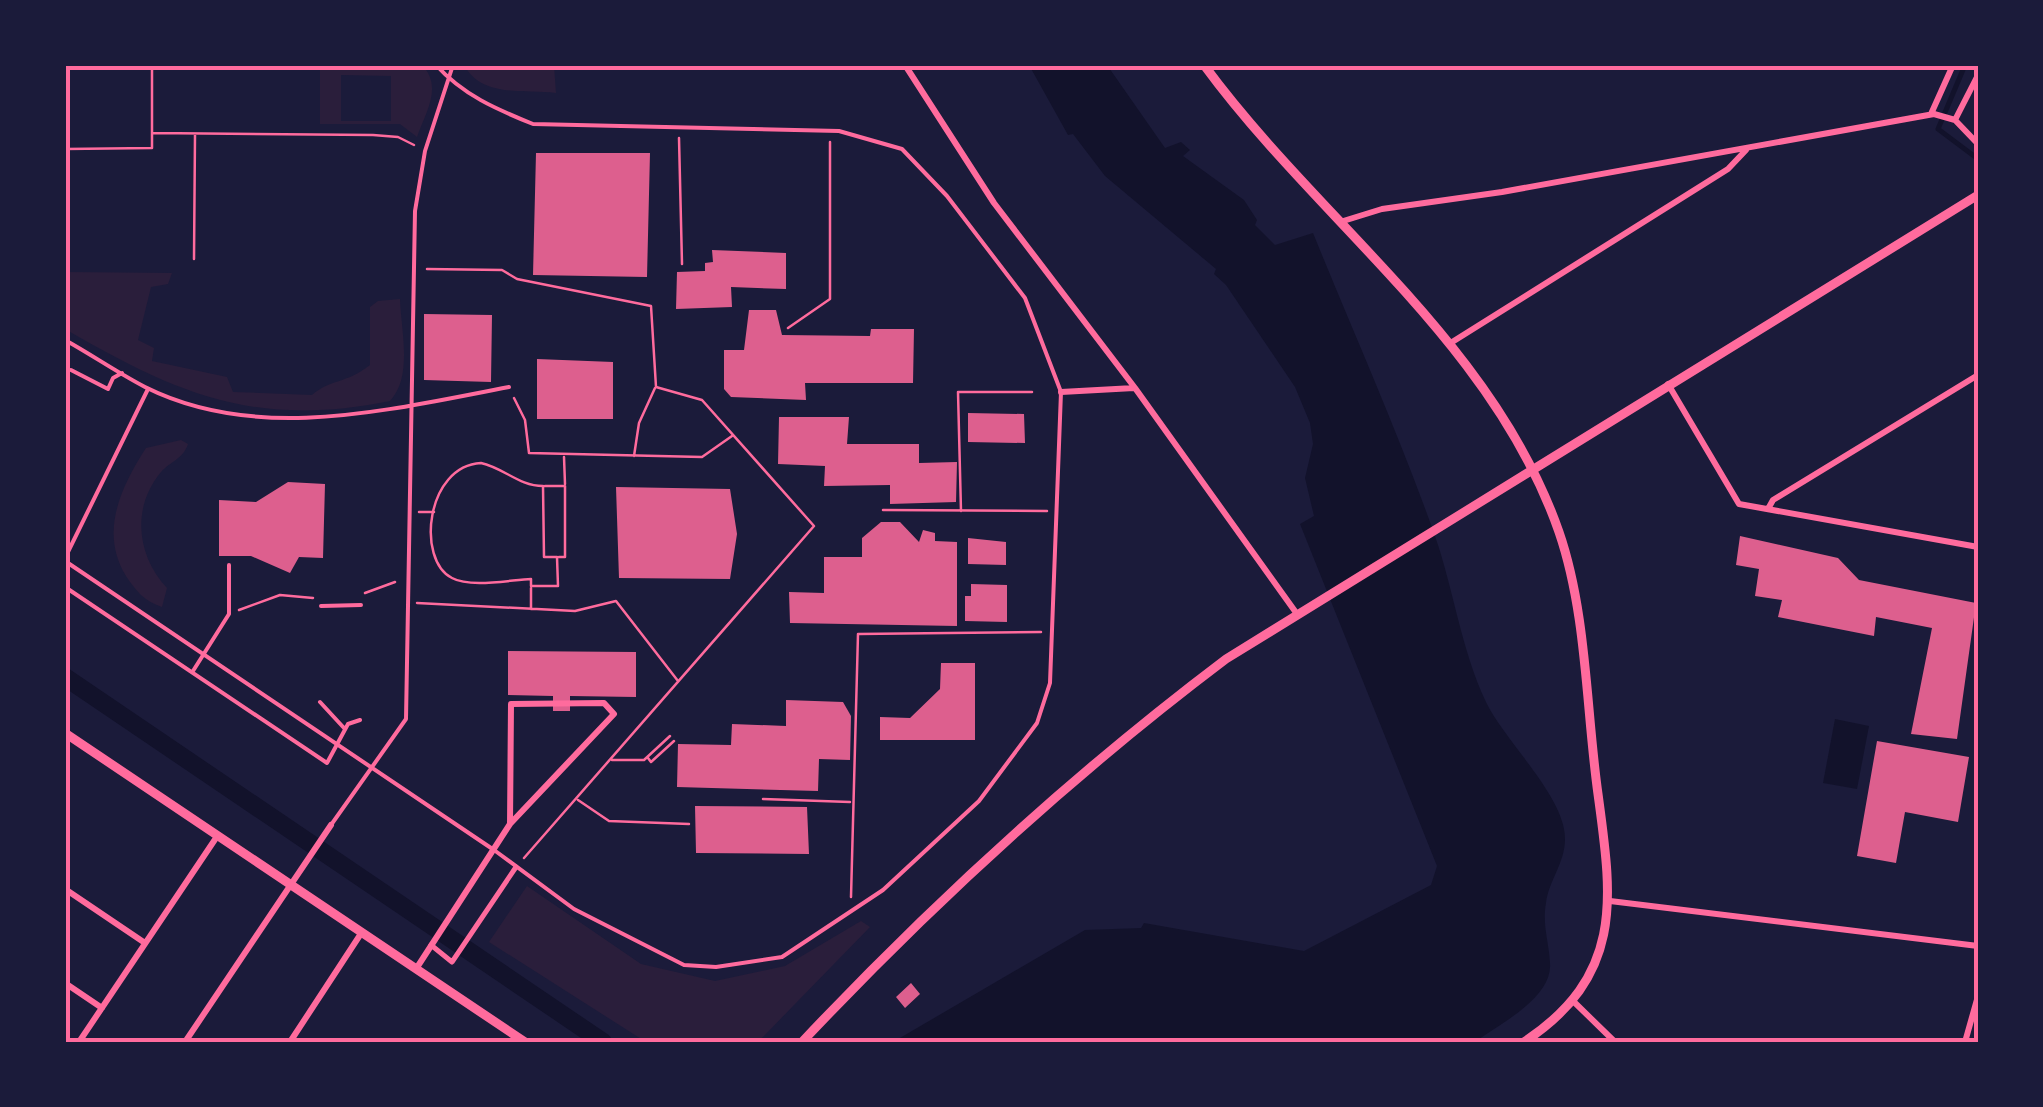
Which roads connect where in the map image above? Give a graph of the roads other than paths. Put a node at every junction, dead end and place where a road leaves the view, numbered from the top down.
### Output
1 (436, 65) edge
2 (454, 65) edge
3 (905, 65) edge
4 (1204, 65) edge
5 (1953, 65) edge
6 (1978, 75) edge
7 (450, 81) junction
8 (1932, 114) junction
9 (1951, 120) junction
10 (1978, 144) edge
11 (1747, 148) junction
12 (1978, 195) edge
13 (1340, 222) junction
14 (65, 340) edge
15 (1449, 344) junction
16 (71, 370) dead end
17 (122, 373) junction
18 (1978, 375) edge
19 (1668, 384) junction
20 (148, 388) junction
21 (509, 388) road end
22 (1135, 388) junction
23 (1061, 392) junction
24 (410, 406) junction
25 (1534, 466) junction
26 (1768, 509) junction
27 (1978, 548) edge
28 (65, 560) edge
29 (72, 565) junction
30 (229, 566) dead end
31 (65, 574) edge
32 (65, 587) edge
33 (361, 605) dead end
34 (322, 606) dead end
35 (1297, 614) junction
36 (203, 654) junction
37 (192, 672) junction
38 (320, 702) dead end
39 (360, 720) dead end
40 (345, 729) junction
41 (65, 732) edge
42 (335, 745) junction
43 (370, 770) junction
44 (510, 824) junction
45 (332, 825) joint
46 (218, 835) junction
47 (494, 850) junction
48 (516, 867) junction
49 (291, 883) junction
50 (65, 889) edge
51 (1610, 901) junction
52 (362, 932) junction
53 (145, 943) junction
54 (432, 944) junction
55 (1978, 946) edge
56 (416, 969) junction
57 (65, 983) edge
58 (1978, 996) edge
59 (1572, 1000) junction
60 (102, 1008) junction
61 (79, 1042) edge
62 (185, 1042) edge
63 (291, 1042) edge
64 (524, 1042) edge
65 (802, 1042) edge
66 (1524, 1042) edge
67 (1615, 1042) edge
68 (1965, 1042) edge

1 - 7 lane
2 - 7 lane
3 - 22 street
4 - 13 street
5 - 8 street
6 - 9 street
7 - 23 lane
7 - 24 lane
8 - 9 street
8 - 11 street
9 - 10 street
11 - 13 street
11 - 15 street
12 - 19 street
13 - 15 street
14 - 17 lane
15 - 25 street
16 - 17 lane
17 - 20 lane
18 - 26 street
19 - 25 street
19 - 26 street
20 - 24 lane
20 - 28 lane
21 - 24 lane
22 - 23 street
22 - 35 street
23 - 48 lane
24 - 43 lane
25 - 35 street
25 - 51 street
26 - 27 street
28 - 29 lane
29 - 31 lane
29 - 36 lane
30 - 36 lane
32 - 37 lane
33 - 34 lane
35 - 65 street
36 - 37 lane
36 - 42 lane
37 - 42 lane
38 - 40 lane
39 - 40 lane
40 - 42 lane
41 - 46 street
42 - 43 lane
43 - 45 lane
43 - 47 lane
44 - 44 street
44 - 47 street
45 - 49 street
46 - 49 street
46 - 53 street
47 - 48 lane
47 - 54 street
48 - 54 street
49 - 52 street
49 - 62 street
50 - 53 street
51 - 55 street
51 - 59 street
52 - 56 street
52 - 63 street
53 - 60 street
54 - 56 street
56 - 64 street
57 - 60 street
58 - 68 street
59 - 66 street
59 - 67 street
60 - 61 street

